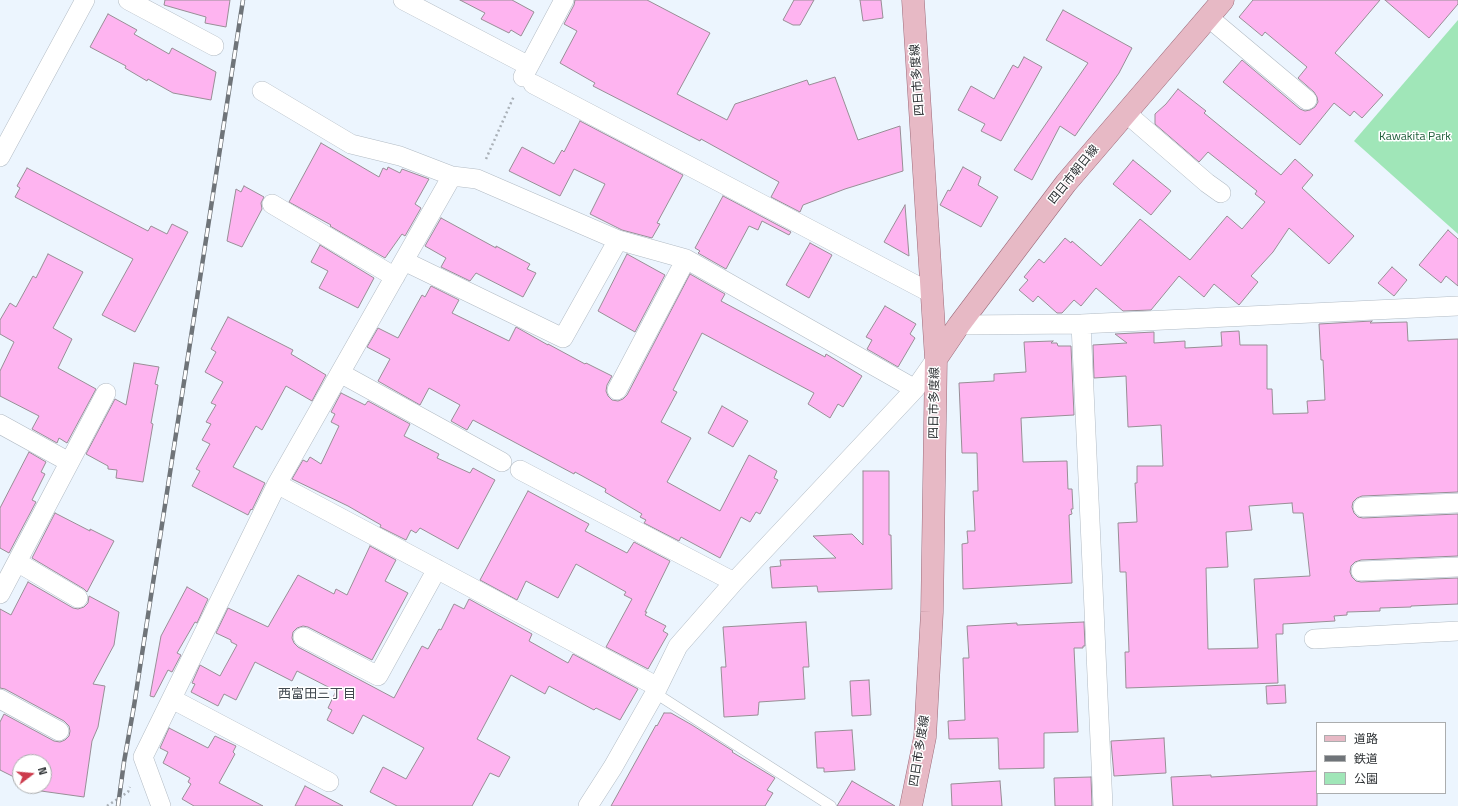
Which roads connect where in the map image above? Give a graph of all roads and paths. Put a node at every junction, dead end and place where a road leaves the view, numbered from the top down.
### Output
1 (85, 0) edge
2 (128, 0) edge
3 (403, 0) edge
4 (564, 0) edge
5 (913, 0) edge
6 (1223, 0) edge
7 (1208, 17) junction
8 (214, 46) dead end
9 (528, 76) junction
10 (262, 91) dead end
11 (1308, 100) dead end
12 (1126, 113) junction
13 (0, 157) edge
14 (452, 176) junction
15 (476, 179) junction
16 (1222, 193) dead end
17 (272, 204) dead end
18 (618, 240) junction
19 (686, 258) junction
20 (400, 269) junction
21 (932, 293) junction
22 (1458, 306) edge
23 (1081, 324) junction
24 (959, 325) junction
25 (936, 359) junction
26 (340, 373) junction
27 (915, 389) junction
28 (617, 390) dead end
29 (106, 393) dead end
30 (0, 424) edge
31 (69, 462) junction
32 (502, 462) dead end
33 (520, 470) dead end
34 (277, 484) junction
35 (1458, 503) edge
36 (1363, 507) dead end
37 (17, 562) junction
38 (1458, 567) edge
39 (437, 569) junction
40 (1361, 571) dead end
41 (734, 582) junction
42 (0, 594) edge
43 (78, 598) dead end
44 (1458, 631) edge
45 (303, 637) dead end
46 (1314, 639) dead end
47 (656, 690) junction
48 (0, 699) edge
49 (172, 699) junction
50 (59, 731) dead end
51 (329, 782) dead end
52 (161, 806) edge
53 (588, 806) edge
54 (831, 806) edge
55 (911, 806) edge
56 (1103, 806) edge

1 - 13 street
2 - 8 street
3 - 9 street
4 - 9 street
5 - 21 main road, 四日市多度線
6 - 7 main road, 四日市朝日線
7 - 11 street
7 - 12 main road, 四日市朝日線
9 - 15 path
9 - 21 street
10 - 14 street
12 - 16 street
12 - 24 main road, 四日市朝日線
14 - 15 street
14 - 20 street
15 - 18 street
17 - 20 street
18 - 19 street
18 - 20 street
19 - 27 street
19 - 28 street
20 - 26 street
21 - 25 main road, 四日市多度線
22 - 23 street
23 - 24 street
23 - 56 street
24 - 25 main road, 四日市朝日線
25 - 27 street
25 - 55 main road, 四日市多度線
26 - 32 street
26 - 34 street
27 - 41 street
29 - 31 street
30 - 31 street
31 - 37 street
33 - 41 street
34 - 39 street
34 - 49 street
35 - 36 street
37 - 42 street
37 - 43 street
38 - 40 street
39 - 45 street
39 - 47 street
41 - 47 street
44 - 46 street
47 - 53 street
47 - 54 lane
48 - 50 street
49 - 51 street
49 - 52 street

